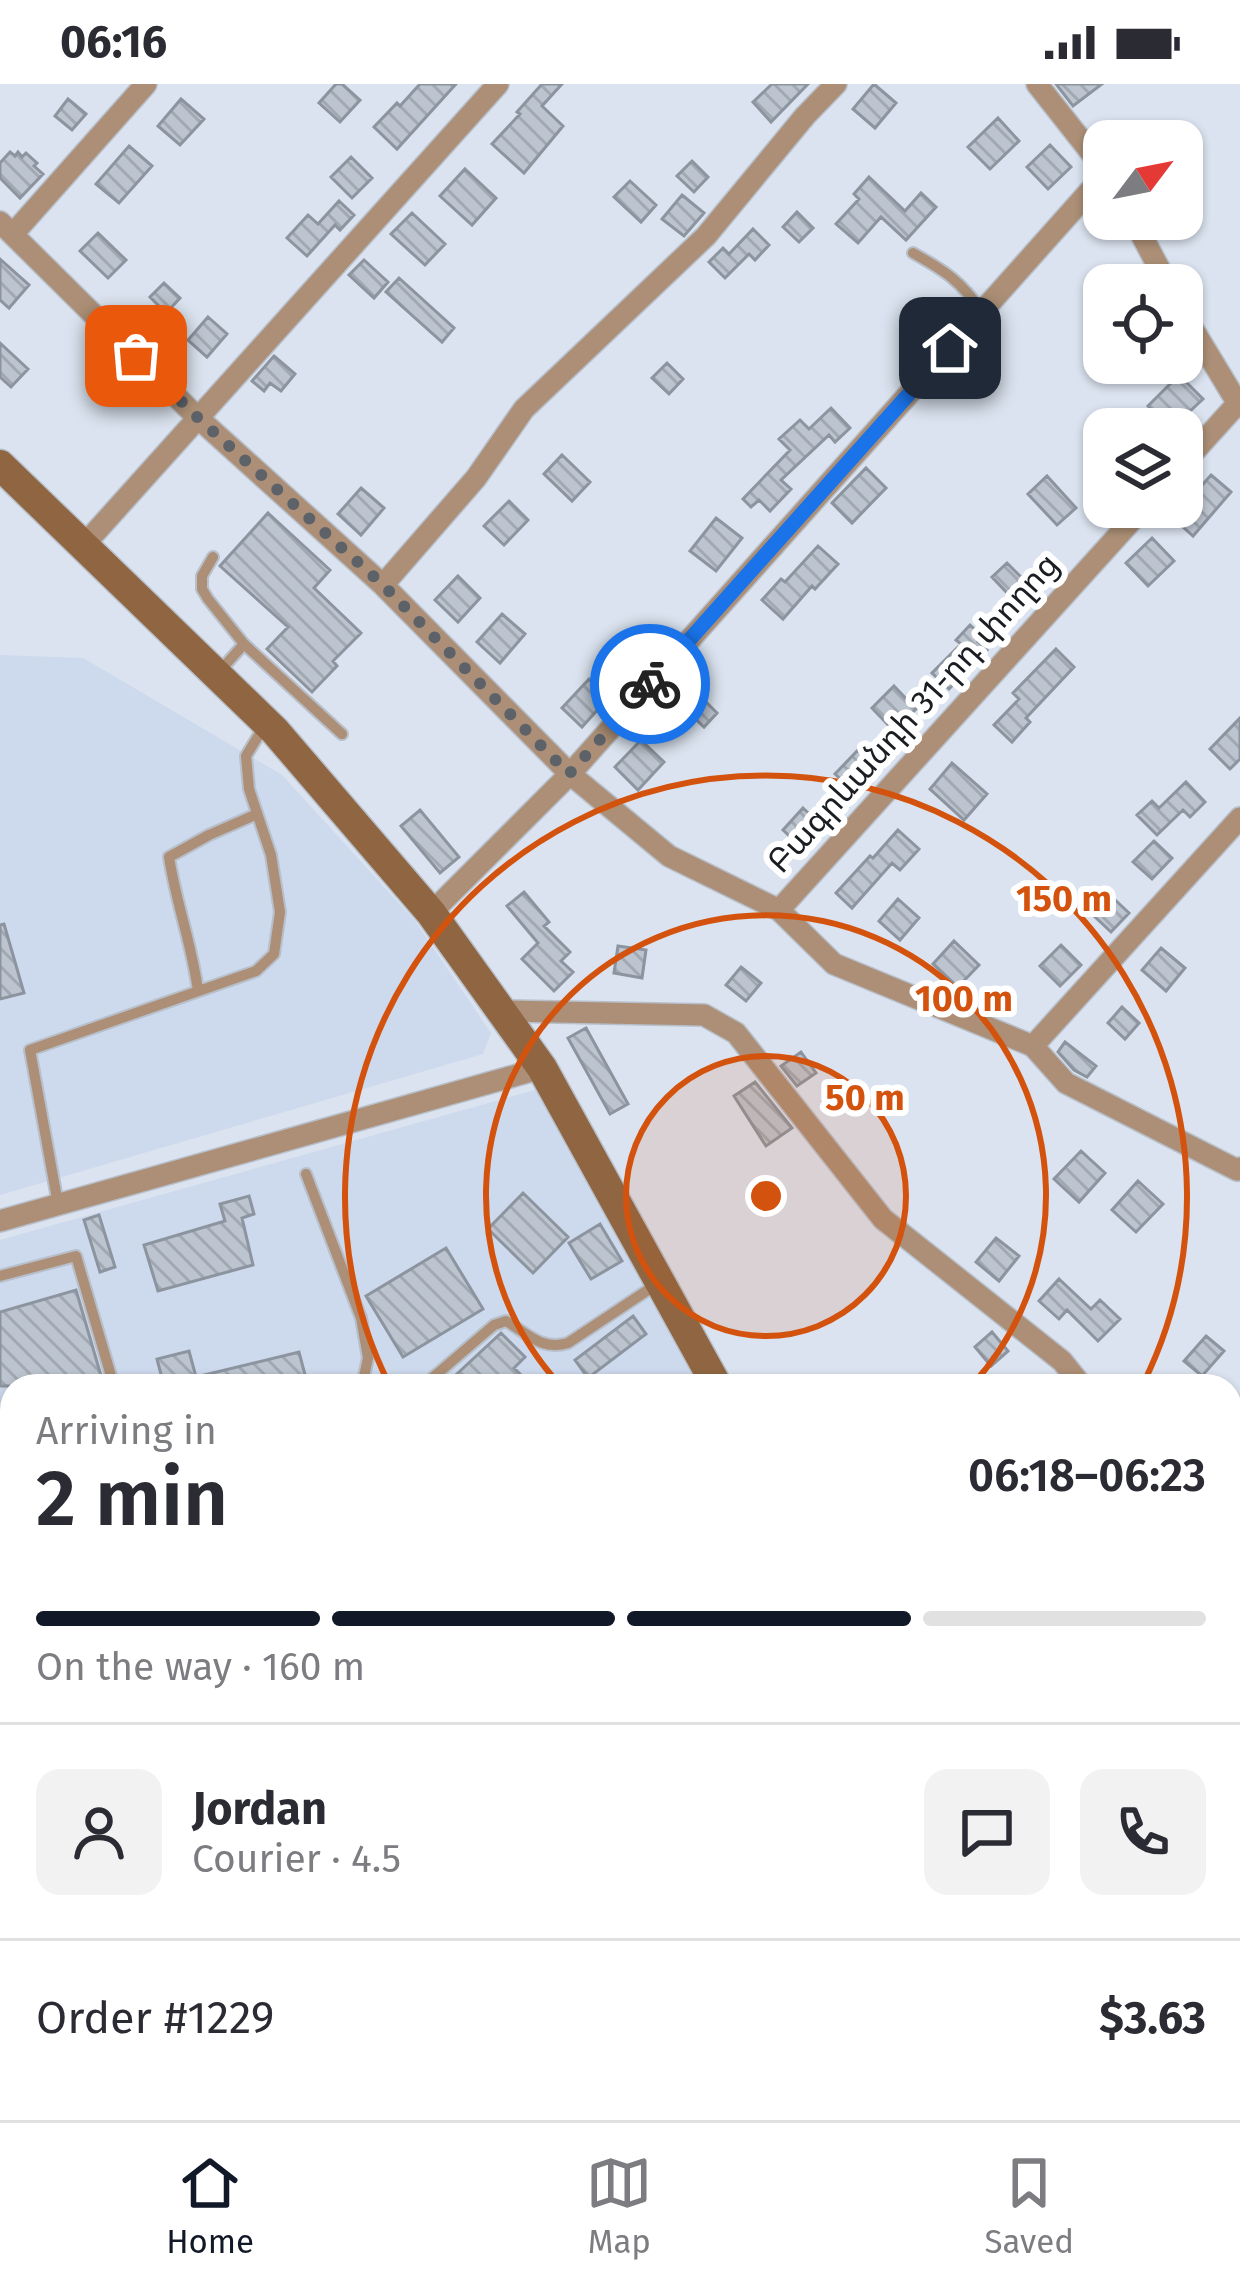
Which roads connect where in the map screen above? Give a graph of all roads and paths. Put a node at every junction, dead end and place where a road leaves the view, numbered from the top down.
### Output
1 (146, 84) edge
2 (498, 84) edge
3 (836, 84) edge
4 (1037, 84) edge
5 (1083, 144) edge
6 (1083, 196) edge
7 (6, 228) edge
8 (913, 253) dead end
9 (982, 312) junction
10 (1203, 346) edge
11 (1239, 405) edge
12 (197, 417) junction
13 (1203, 443) edge
14 (0, 465) edge
15 (1125, 528) edge
16 (84, 545) junction
17 (213, 556) dead end
18 (383, 585) junction
19 (244, 644) junction
20 (217, 674) junction
21 (267, 722) junction
22 (342, 734) dead end
23 (569, 774) junction
24 (257, 814) junction
25 (1240, 818) edge
26 (779, 910) junction
27 (431, 913) junction
28 (198, 991) junction
29 (503, 1011) junction
30 (1033, 1046) junction
31 (542, 1068) junction
32 (1239, 1171) edge
33 (306, 1174) dead end
34 (58, 1204) junction
35 (0, 1221) edge
36 (0, 1276) edge
37 (660, 1283) junction
38 (111, 1374) edge
39 (365, 1374) edge
40 (437, 1374) edge
41 (710, 1374) edge
42 (1072, 1374) edge

1 - 7 street
2 - 12 street
3 - 18 street
4 - 5 street
6 - 9 street
7 - 12 street
8 - 9 lane
9 - 23 street
10 - 11 street
11 - 13 street
12 - 16 street
12 - 18 street
14 - 16 street
15 - 26 street, Բագրևանդի 31-րդ փողոց
16 - 20 street
17 - 19 lane
18 - 23 street
19 - 20 lane
19 - 22 lane
20 - 21 street
21 - 24 lane
21 - 27 street
23 - 26 street
23 - 27 street
24 - 28 lane
24 - 28 lane
25 - 30 street
26 - 30 street
27 - 29 street
28 - 34 lane
29 - 31 street
29 - 42 street
30 - 32 street
31 - 34 street
31 - 37 street
33 - 39 lane
34 - 35 street
36 - 38 lane
37 - 40 lane
37 - 41 street

